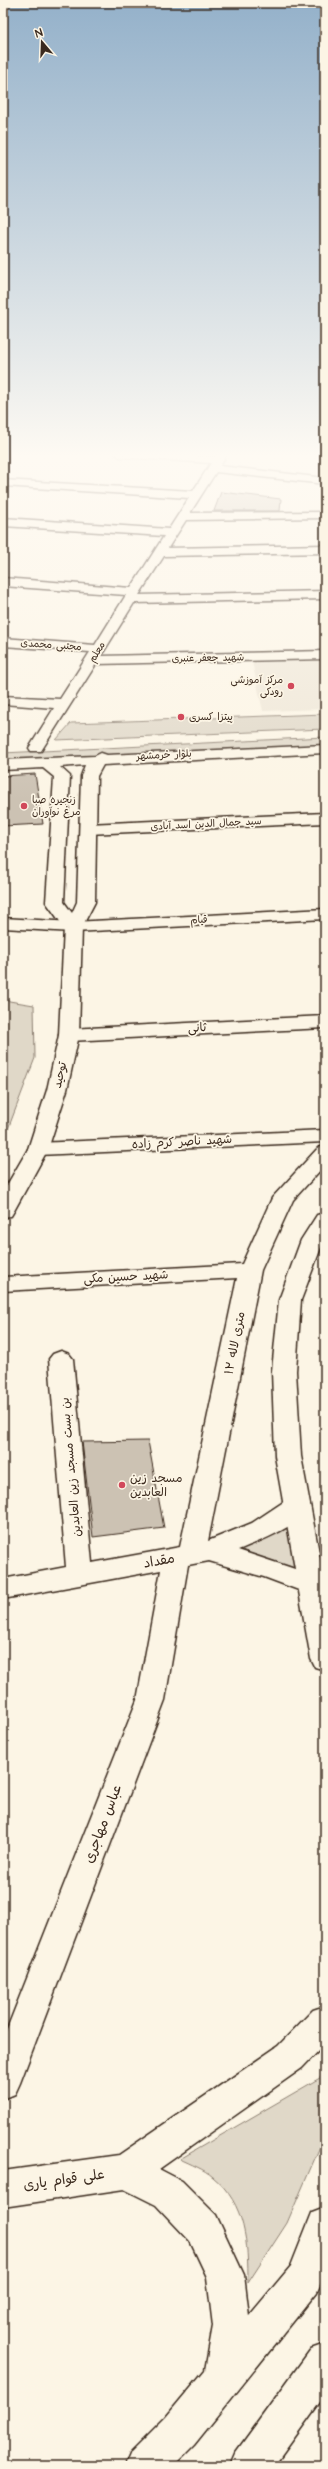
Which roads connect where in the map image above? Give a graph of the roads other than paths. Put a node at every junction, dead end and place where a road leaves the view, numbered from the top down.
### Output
1 (150, 569) edge
2 (3, 582) edge
3 (133, 595) junction
4 (325, 595) edge
5 (3, 642) edge
6 (95, 654) junction
7 (325, 656) edge
8 (3, 700) edge
9 (63, 704) junction
10 (29, 748) joint
11 (325, 748) edge
12 (102, 749) junction
13 (49, 754) junction
14 (3, 764) edge
15 (62, 776) junction
16 (89, 776) junction
17 (325, 818) edge
18 (88, 829) junction
19 (325, 914) edge
20 (7, 927) edge
21 (73, 927) junction
22 (325, 1022) edge
23 (69, 1035) junction
24 (325, 1136) edge
25 (38, 1149) junction
26 (325, 1152) edge
27 (3, 1211) edge
28 (325, 1220) edge
29 (250, 1270) junction
30 (3, 1284) edge
31 (61, 1359) dead end
32 (298, 1506) junction
33 (193, 1555) junction
34 (80, 1575) junction
35 (312, 1585) junction
36 (3, 1589) edge
37 (325, 1659) edge
38 (325, 2021) edge
39 (3, 2082) edge
40 (126, 2171) junction
41 (3, 2189) edge
42 (325, 2226) edge
43 (325, 2363) edge
44 (222, 2380) junction
45 (145, 2466) edge
46 (250, 2466) edge

1 - 3 street, معلم
2 - 3 street
3 - 4 street
3 - 6 street, معلم
5 - 6 street, مجتبی محمدی
6 - 7 street, شهید جعفر عنبری
6 - 9 street, معلم
8 - 9 street
9 - 10 street, معلم
10 - 13 street, بلوار خرمشهر
11 - 12 street, بلوار خرمشهر
12 - 13 street, بلوار خرمشهر
12 - 16 street
13 - 14 street, بلوار خرمشهر
13 - 15 street
15 - 16 street
15 - 21 street
16 - 18 street, توحید
17 - 18 street, سید جمال الدین اسد آبادی
18 - 21 street, توحید
19 - 21 street, قیام
20 - 21 street, قیام
21 - 23 street, توحید
22 - 23 street, ثانی
23 - 25 street, توحید
24 - 25 street, شهید ناصر کرم زاده
25 - 27 street, توحید
26 - 29 street, ۱۲ متری لاله
28 - 32 street
29 - 30 street, شهید حسین مکی
29 - 33 street, ۱۲ متری لاله
31 - 34 street, بن بست مسجد زین العابدین
32 - 33 street
32 - 35 street
33 - 34 street, مقداد
33 - 35 street, مقداد
33 - 39 street, عباس مهاجری
34 - 36 street, مقداد
35 - 37 street
38 - 40 street
40 - 41 street, علی قوام یاری
40 - 44 street
42 - 44 street
43 - 46 street
44 - 45 street

